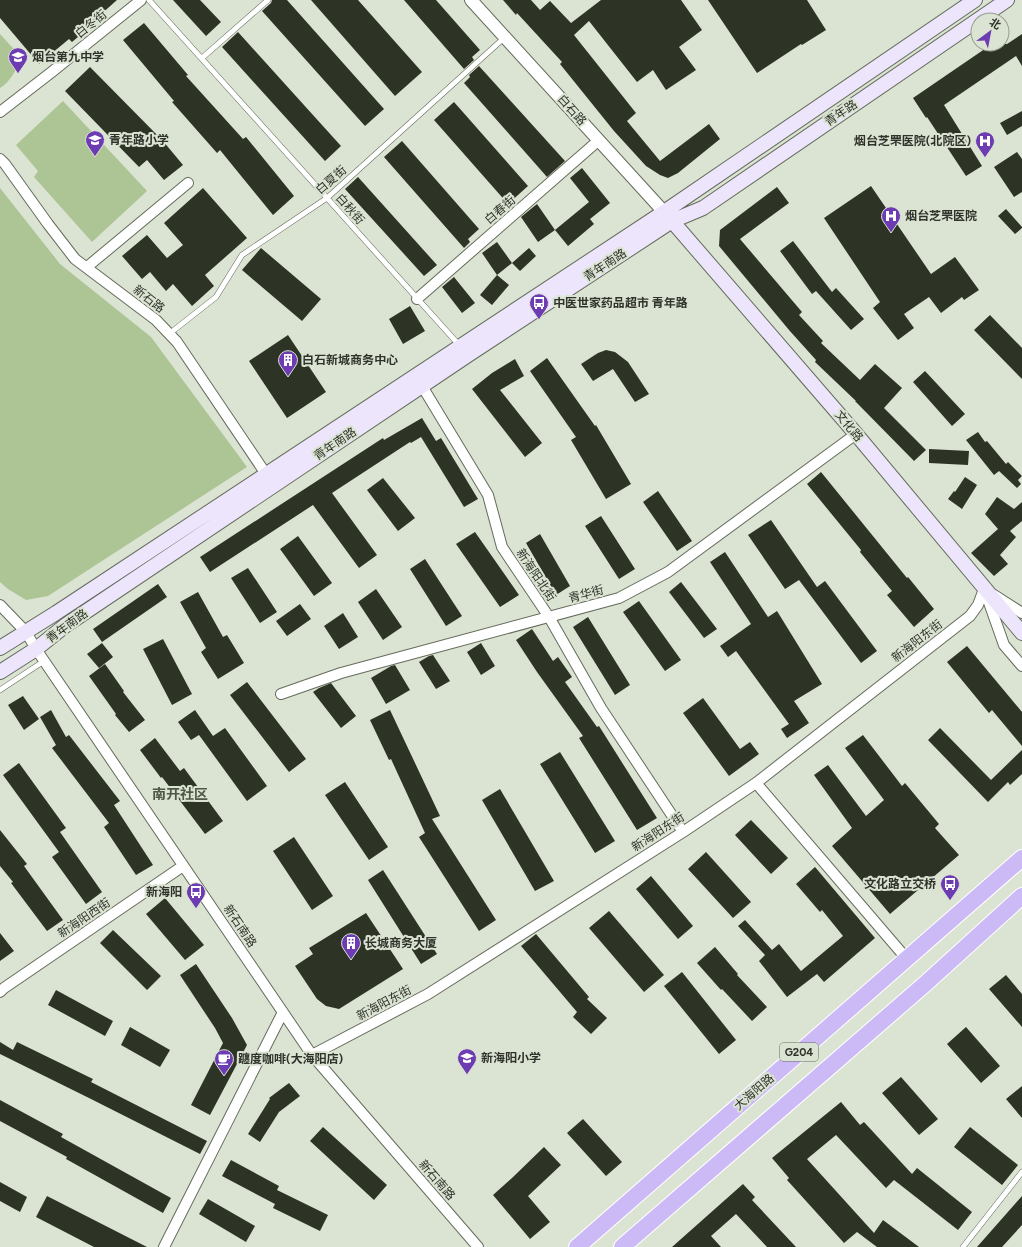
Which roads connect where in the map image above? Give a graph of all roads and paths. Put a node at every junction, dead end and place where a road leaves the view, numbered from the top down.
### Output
1 (141, 0) edge
2 (150, 0) edge
3 (268, 0) edge
4 (471, 0) edge
5 (975, 0) edge
6 (1006, 0) edge
7 (505, 37) junction
8 (202, 58) junction
9 (0, 112) edge
10 (599, 140) junction
11 (0, 159) edge
12 (188, 183) dead end
13 (327, 198) junction
14 (668, 216) junction
15 (87, 267) junction
16 (417, 299) junction
17 (169, 334) junction
18 (464, 350) junction
19 (422, 386) junction
20 (856, 434) junction
21 (266, 474) junction
22 (984, 589) junction
23 (0, 605) edge
24 (1022, 613) edge
25 (549, 617) junction
26 (26, 632) junction
27 (1021, 632) edge
28 (3, 644) edge
29 (36, 649) junction
30 (44, 661) junction
31 (1022, 666) edge
32 (0, 672) edge
33 (0, 690) edge
34 (281, 694) dead end
35 (756, 783) junction
36 (683, 832) junction
37 (1022, 858) edge
38 (183, 866) junction
39 (1022, 896) edge
40 (906, 958) junction
41 (0, 992) edge
42 (283, 1012) junction
43 (312, 1056) junction
44 (1022, 1172) edge
45 (164, 1247) edge
46 (478, 1247) edge
47 (577, 1247) edge
48 (622, 1247) edge
49 (962, 1247) edge

1 - 9 street, 白冬街
2 - 8 lane, 白秋街
3 - 8 lane
4 - 7 street, 白石路
5 - 14 main road, 青年路
6 - 14 main road, 青年路
7 - 10 street, 白石路
7 - 13 lane, 白夏街
8 - 13 lane, 白秋街
10 - 14 street, 白石路
10 - 16 street, 白春街
11 - 15 street, 新石路
12 - 15 street
13 - 16 lane, 白秋街
13 - 17 lane, 白夏街
14 - 18 main road, 青年南路
14 - 20 main road, 文化路
15 - 17 street, 新石路
16 - 18 lane, 白秋街
17 - 21 street, 新石路
18 - 19 main road, 青年南路
18 - 21 main road, 青年南路
19 - 25 street, 新海阳北街
19 - 29 main road, 青年南路
20 - 22 main road, 文化路
20 - 25 street, 青华街
21 - 26 main road, 青年南路
22 - 24 street
22 - 27 main road, 文化路
22 - 31 street
22 - 35 street, 新海阳东街
23 - 26 street, 新石南路
25 - 34 street, 青华街
25 - 36 street, 新海阳北街
26 - 28 main road, 青年南路
26 - 29 street, 新石南路
29 - 30 street, 新石南路
29 - 32 main road, 青年南路
30 - 33 lane
30 - 38 street, 新石南路
35 - 36 street, 新海阳东街
35 - 40 street
36 - 43 street, 新海阳东街
37 - 40 highway, 大海阳路 / G204
38 - 41 street, 新海阳西街
38 - 42 street, 新石南路
39 - 48 highway, G204
40 - 47 highway, 大海阳路 / G204
42 - 43 street, 新石南路
42 - 45 street
43 - 46 street, 新石南路
44 - 49 lane

